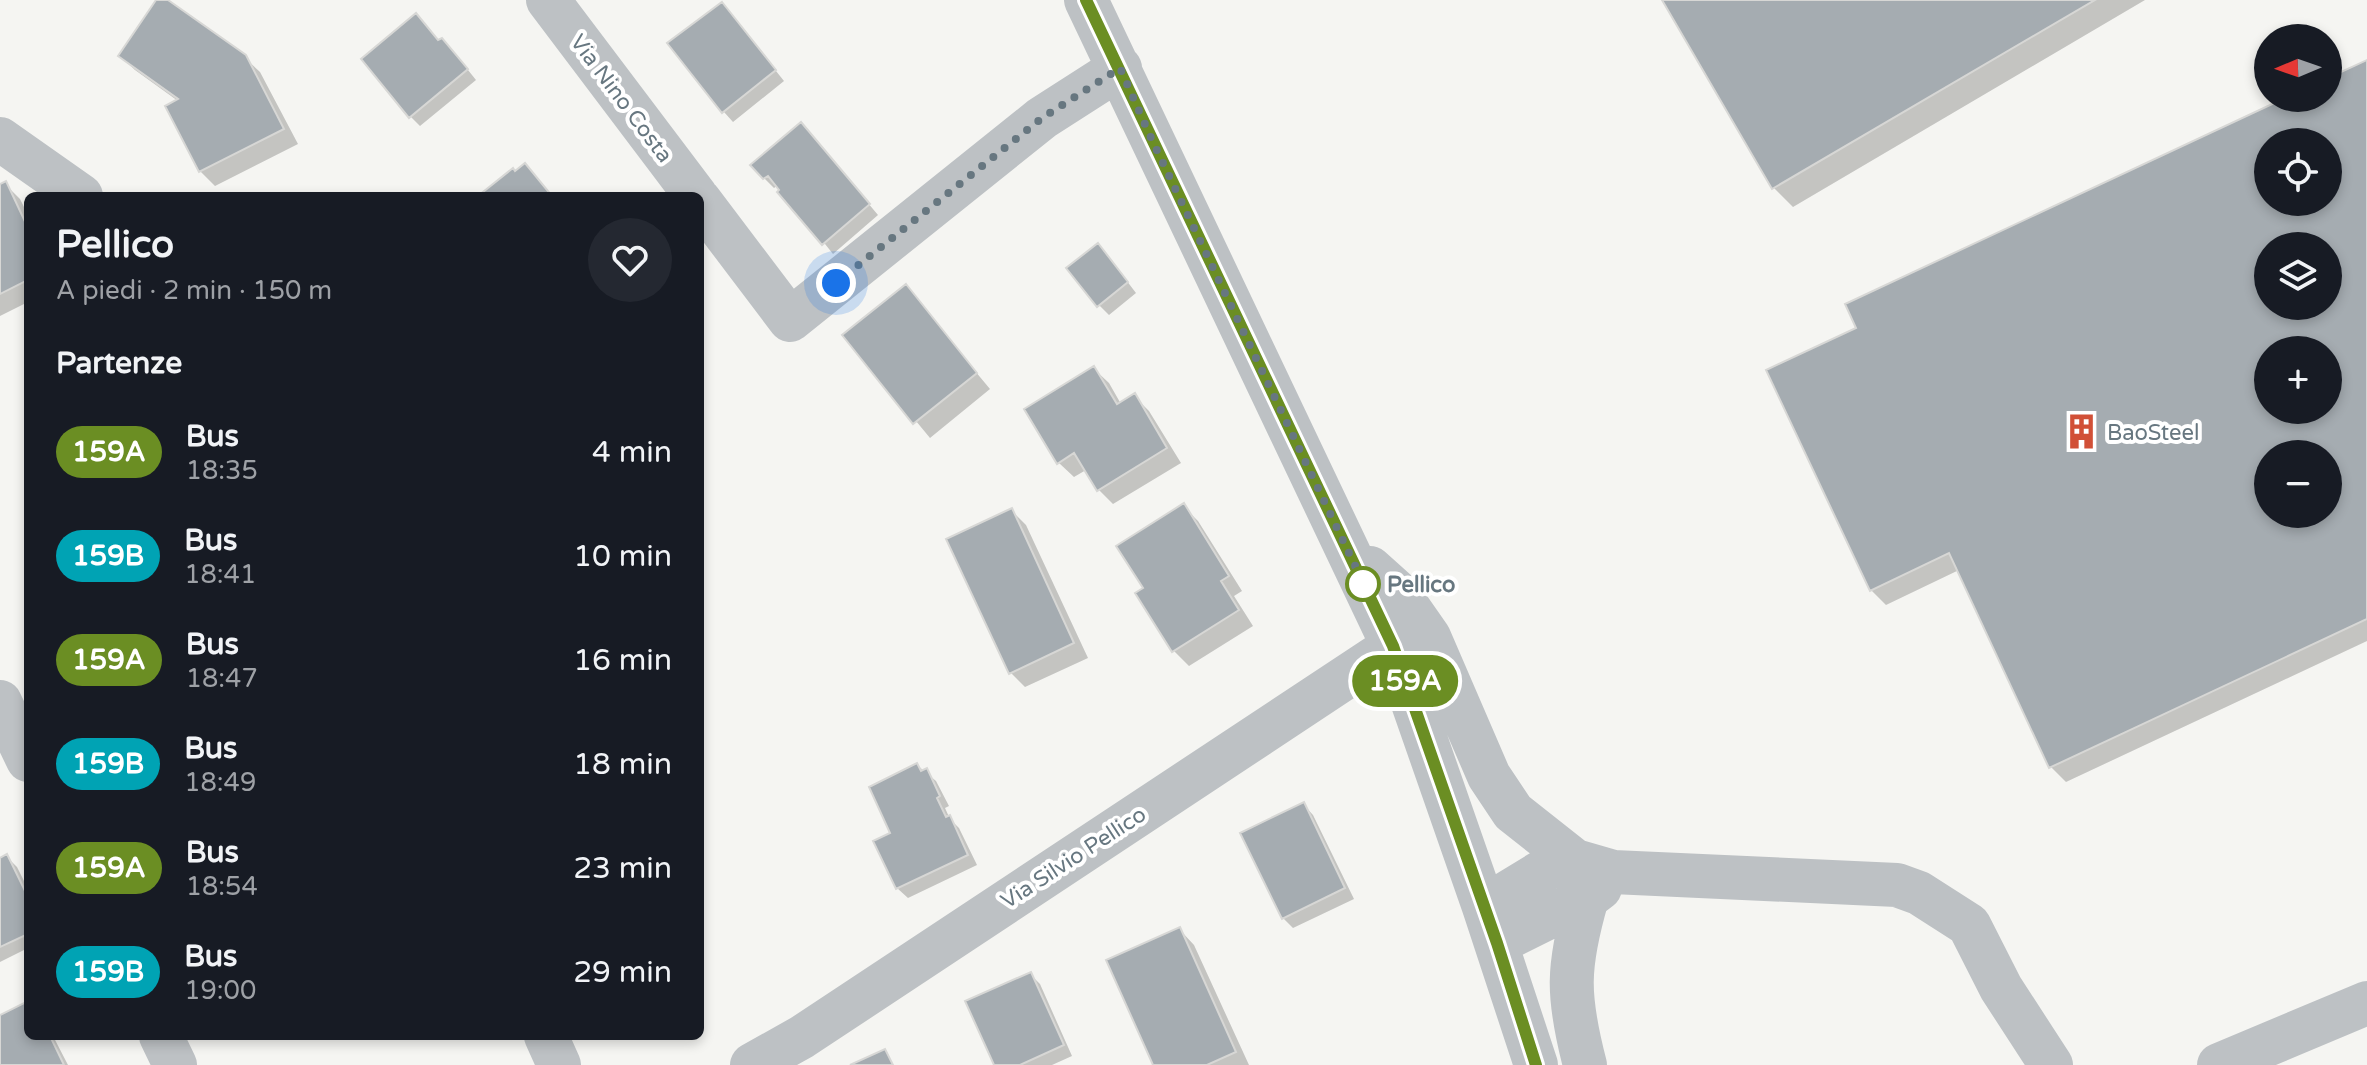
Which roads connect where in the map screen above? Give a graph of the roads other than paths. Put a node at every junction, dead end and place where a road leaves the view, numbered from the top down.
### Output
1 (548, 0) edge
2 (1086, 0) edge
3 (1120, 68) junction
4 (0, 139) edge
5 (75, 192) edge
6 (693, 192) edge
7 (704, 206) edge
8 (1344, 544) junction
9 (1393, 646) junction
10 (0, 702) edge
11 (24, 752) edge
12 (1592, 877) junction
13 (1490, 925) junction
14 (2001, 988) junction
15 (2367, 1003) edge
16 (163, 1040) edge
17 (548, 1040) edge
18 (1520, 1059) edge
19 (175, 1065) edge
20 (559, 1065) edge
21 (752, 1065) edge
22 (1585, 1065) edge
23 (2012, 1065) edge
24 (2051, 1065) edge
25 (2219, 1065) edge

1 - 6 street, Via Nino Costa
2 - 3 street
3 - 7 street
3 - 8 street
4 - 5 street
8 - 9 street
8 - 12 street
9 - 13 street
9 - 21 street, Via Silvio Pellico
10 - 11 street
12 - 13 street
12 - 14 street
12 - 22 street
13 - 18 street
14 - 23 street
14 - 24 street
15 - 25 street
16 - 19 street
17 - 20 street

